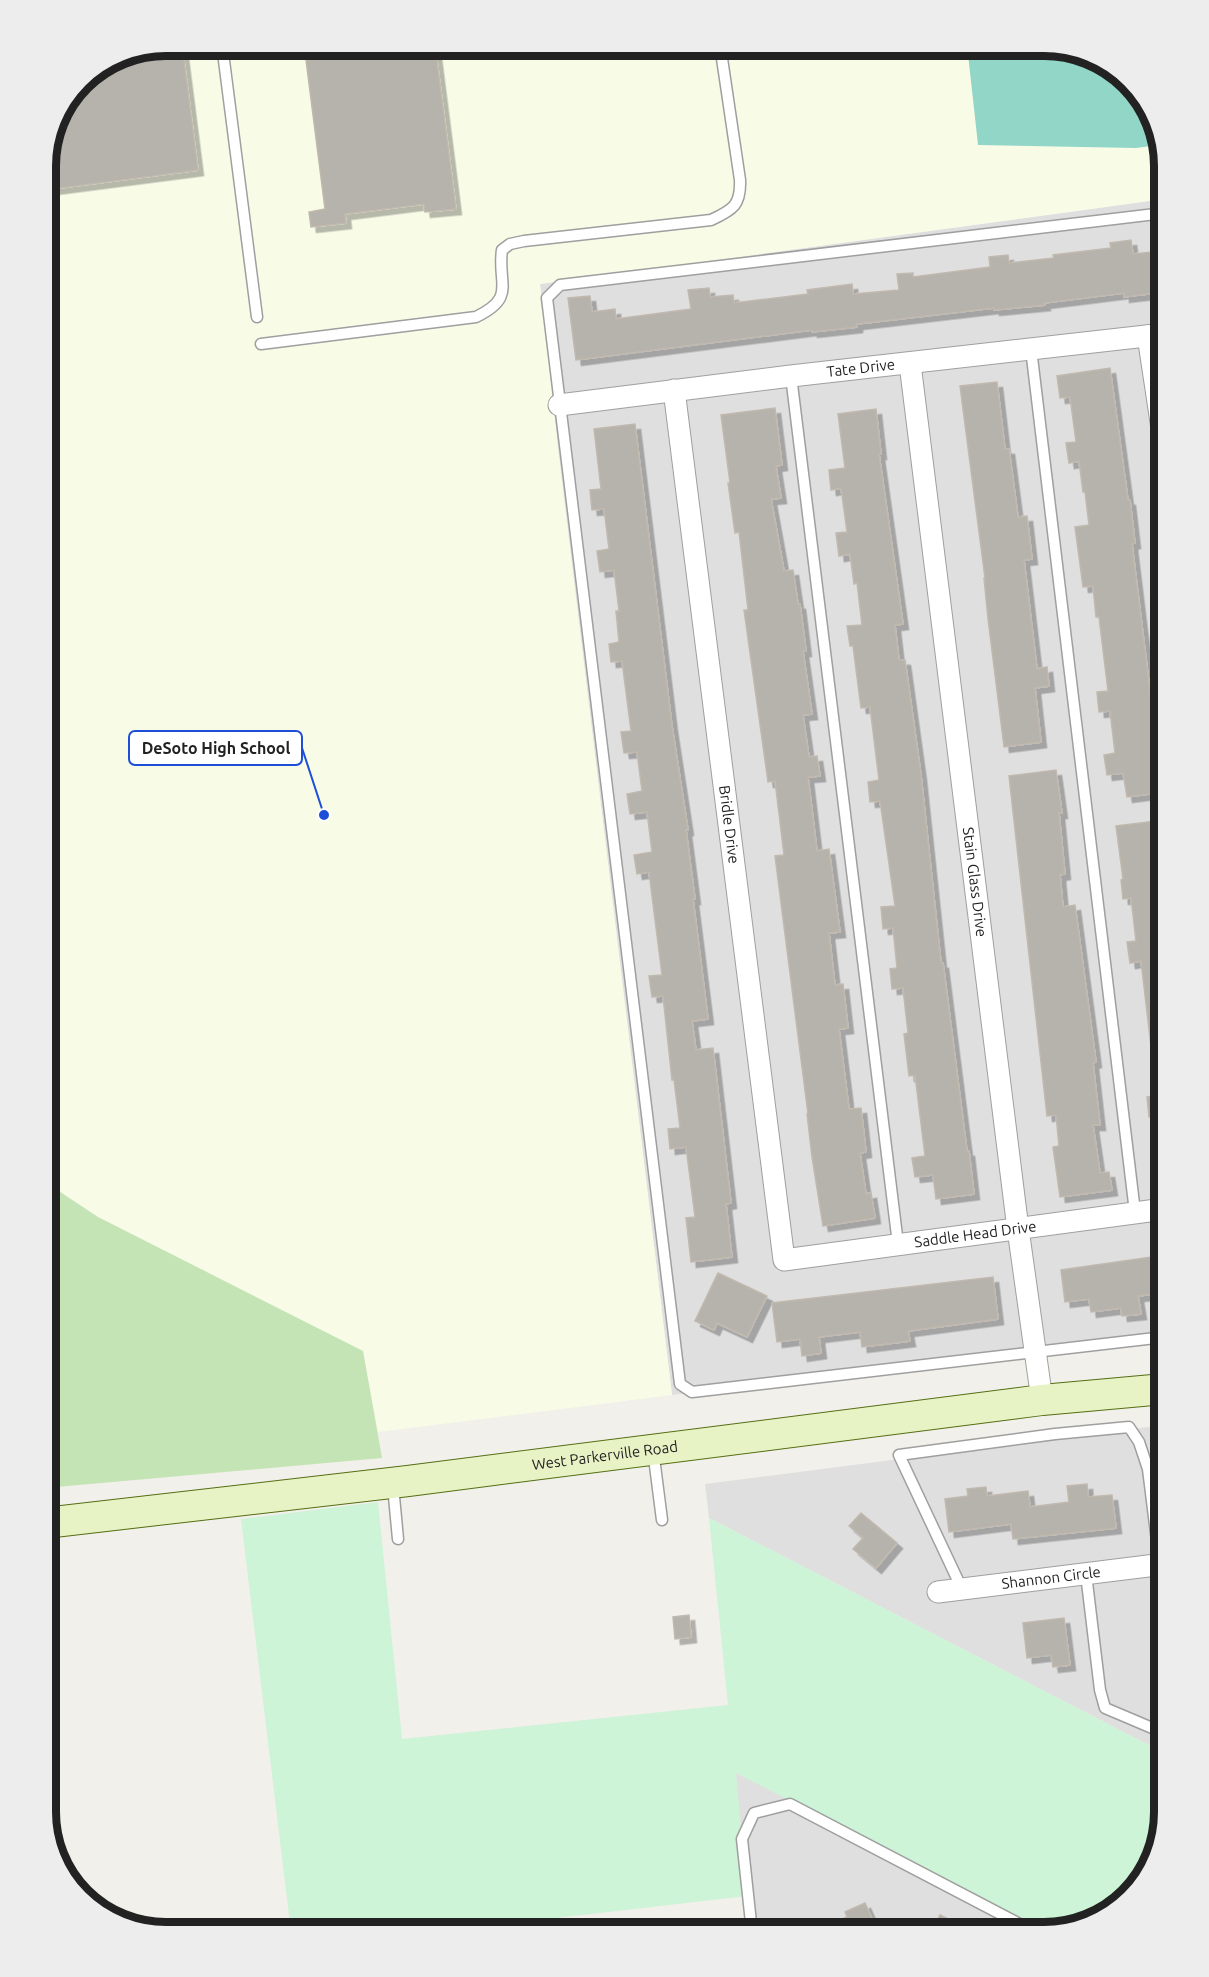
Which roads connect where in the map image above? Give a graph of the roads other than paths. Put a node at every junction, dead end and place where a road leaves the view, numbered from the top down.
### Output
1 (223, 56) edge
2 (722, 56) edge
3 (1154, 214) edge
4 (257, 317) dead end
5 (1154, 335) edge
6 (261, 344) dead end
7 (1031, 349) junction
8 (910, 364) junction
9 (791, 376) junction
10 (674, 390) junction
11 (559, 405) junction
12 (1154, 1210) edge
13 (1135, 1212) junction
14 (1018, 1229) junction
15 (898, 1244) junction
16 (784, 1260) joint
17 (1154, 1337) edge
18 (1036, 1351) junction
19 (1154, 1390) edge
20 (1042, 1400) junction
21 (653, 1450) junction
22 (393, 1483) junction
23 (1154, 1510) edge
24 (662, 1520) dead end
25 (56, 1522) edge
26 (398, 1539) dead end
27 (1154, 1565) edge
28 (1086, 1574) junction
29 (962, 1589) junction
30 (938, 1592) dead end
31 (1154, 1729) edge
32 (751, 1922) edge
33 (1016, 1922) edge

1 - 4 lane
2 - 6 lane
3 - 11 lane
5 - 7 street, Tate Drive
7 - 8 street, Tate Drive
7 - 13 lane
8 - 9 street, Tate Drive
8 - 14 street, Stain Glass Drive
9 - 10 street, Tate Drive
9 - 15 lane
10 - 11 street, Tate Drive
10 - 16 street, Bridle Drive
11 - 18 lane
12 - 13 street, Saddle Head Drive
13 - 14 street, Saddle Head Drive
14 - 15 street, Saddle Head Drive
14 - 18 street, Stain Glass Drive
15 - 16 street, Saddle Head Drive
17 - 18 lane
18 - 20 street, Stain Glass Drive
19 - 20 main road, West Parkerville Road
20 - 21 main road, West Parkerville Road
21 - 22 main road, West Parkerville Road
21 - 24 lane
22 - 25 main road, West Parkerville Road
22 - 26 lane
23 - 29 lane
27 - 28 street, Shannon Circle
28 - 29 street, Shannon Circle
28 - 31 lane
29 - 30 street, Shannon Circle
32 - 33 lane

